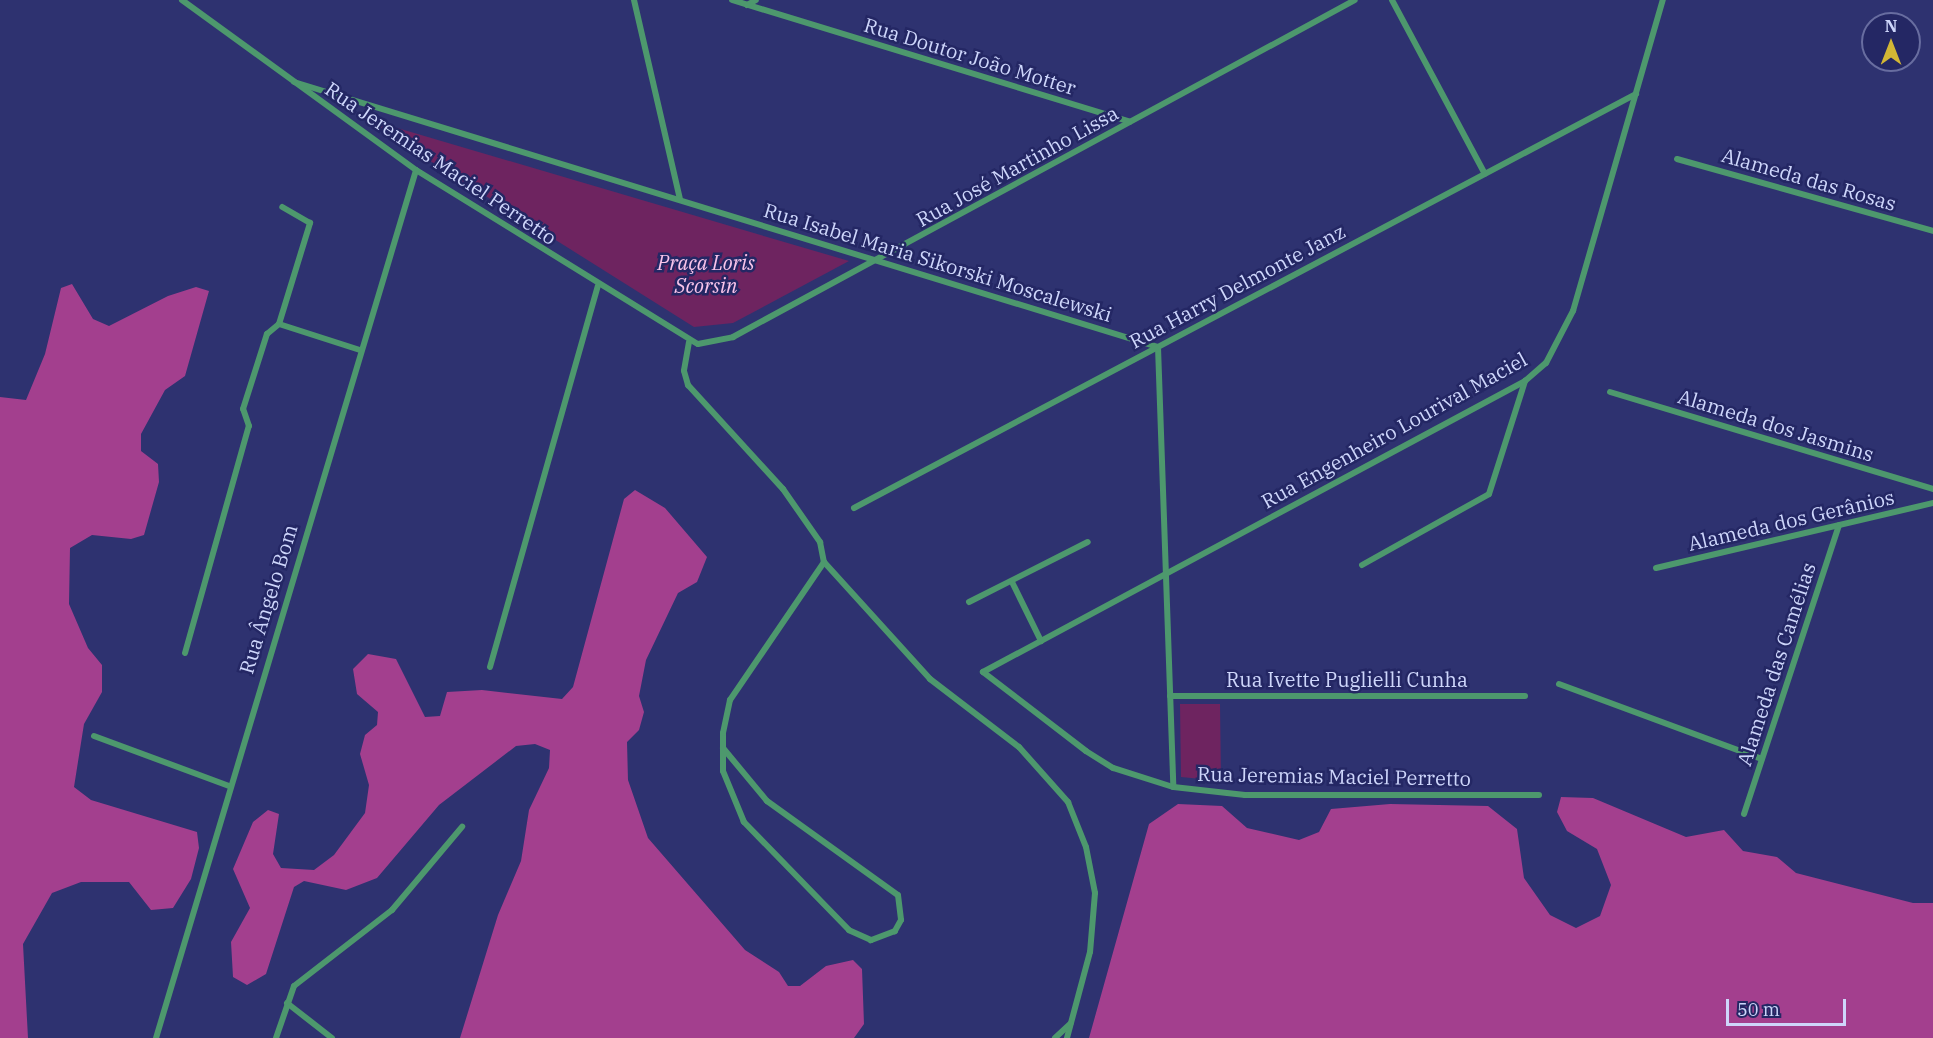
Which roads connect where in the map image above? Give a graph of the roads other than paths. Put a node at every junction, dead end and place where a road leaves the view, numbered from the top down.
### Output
1 (183, 0) edge
2 (634, 0) edge
3 (732, 0) edge
4 (756, 0) edge
5 (1356, 0) edge
6 (1392, 0) edge
7 (1663, 0) edge
8 (747, 5) junction
9 (288, 80) junction
10 (1636, 94) junction
11 (1130, 122) junction
12 (1677, 159) dead end
13 (416, 170) junction
14 (1485, 174) junction
15 (680, 200) junction
16 (282, 207) dead end
17 (1933, 231) edge
18 (877, 261) junction
19 (598, 286) junction
20 (279, 324) junction
21 (689, 342) junction
22 (1158, 347) junction
23 (360, 350) junction
24 (1525, 381) junction
25 (1610, 392) dead end
26 (1933, 489) edge
27 (1933, 503) edge
28 (854, 508) dead end
29 (1839, 525) junction
30 (1088, 542) dead end
31 (824, 562) junction
32 (1362, 565) dead end
33 (1656, 568) dead end
34 (1165, 574) junction
35 (1012, 582) junction
36 (969, 602) dead end
37 (1041, 641) junction
38 (184, 653) dead end
39 (490, 667) dead end
40 (983, 672) joint
41 (1559, 684) dead end
42 (1170, 696) junction
43 (1525, 696) dead end
44 (93, 736) dead end
45 (723, 748) junction
46 (1762, 759) junction
47 (229, 786) junction
48 (1173, 787) junction
49 (1539, 795) dead end
50 (1744, 814) dead end
51 (462, 827) dead end
52 (287, 1003) junction
53 (1070, 1024) junction
54 (156, 1038) edge
55 (276, 1038) edge
56 (332, 1038) edge
57 (1055, 1038) edge
58 (1067, 1038) edge

1 - 9 street, Rua Jeremias Maciel Perretto
2 - 15 street
3 - 8 street, Rua Doutor João Motter
4 - 8 street
5 - 11 street, Rua José Martinho Lissa
6 - 14 street
7 - 10 street, Rua Engenheiro Lourival Maciel
8 - 11 street, Rua Doutor João Motter
9 - 13 street, Rua Jeremias Maciel Perretto
9 - 15 street, Rua Isabel Maria Sikorski Moscalewski
10 - 14 street, Rua Harry Delmonte Janz
10 - 24 street, Rua Engenheiro Lourival Maciel
11 - 18 street, Rua José Martinho Lissa
12 - 17 street, Alameda das Rosas
13 - 19 street, Rua Jeremias Maciel Perretto
13 - 23 street, Rua Ângelo Bom
14 - 22 street, Rua Harry Delmonte Janz
15 - 18 street, Rua Isabel Maria Sikorski Moscalewski
16 - 20 street
18 - 21 street, Rua José Martinho Lissa
18 - 22 street, Rua Isabel Maria Sikorski Moscalewski
19 - 21 street, Rua Jeremias Maciel Perretto
19 - 39 street
20 - 23 street
20 - 38 street
21 - 31 street
22 - 28 street, Rua Harry Delmonte Janz
22 - 34 street
23 - 47 street, Rua Ângelo Bom
24 - 32 street
24 - 34 street, Rua Engenheiro Lourival Maciel
25 - 26 street, Alameda dos Jasmins
27 - 29 street, Alameda dos Gerânios
29 - 33 street, Alameda dos Gerânios
29 - 46 street, Alameda das Camélias
30 - 35 street
31 - 45 street
31 - 53 street
34 - 37 street, Rua Engenheiro Lourival Maciel
34 - 42 street
35 - 36 street
35 - 37 street
37 - 40 street, Rua Engenheiro Lourival Maciel
40 - 48 street, Rua Jeremias Maciel Perretto
41 - 46 street
42 - 43 street, Rua Ivette Puglielli Cunha
42 - 48 street
44 - 47 street
45 - 45 street
46 - 50 street, Alameda das Camélias
47 - 54 street, Rua Ângelo Bom
48 - 49 street, Rua Jeremias Maciel Perretto
51 - 52 street
52 - 55 street
52 - 56 street
53 - 57 street
53 - 58 street

